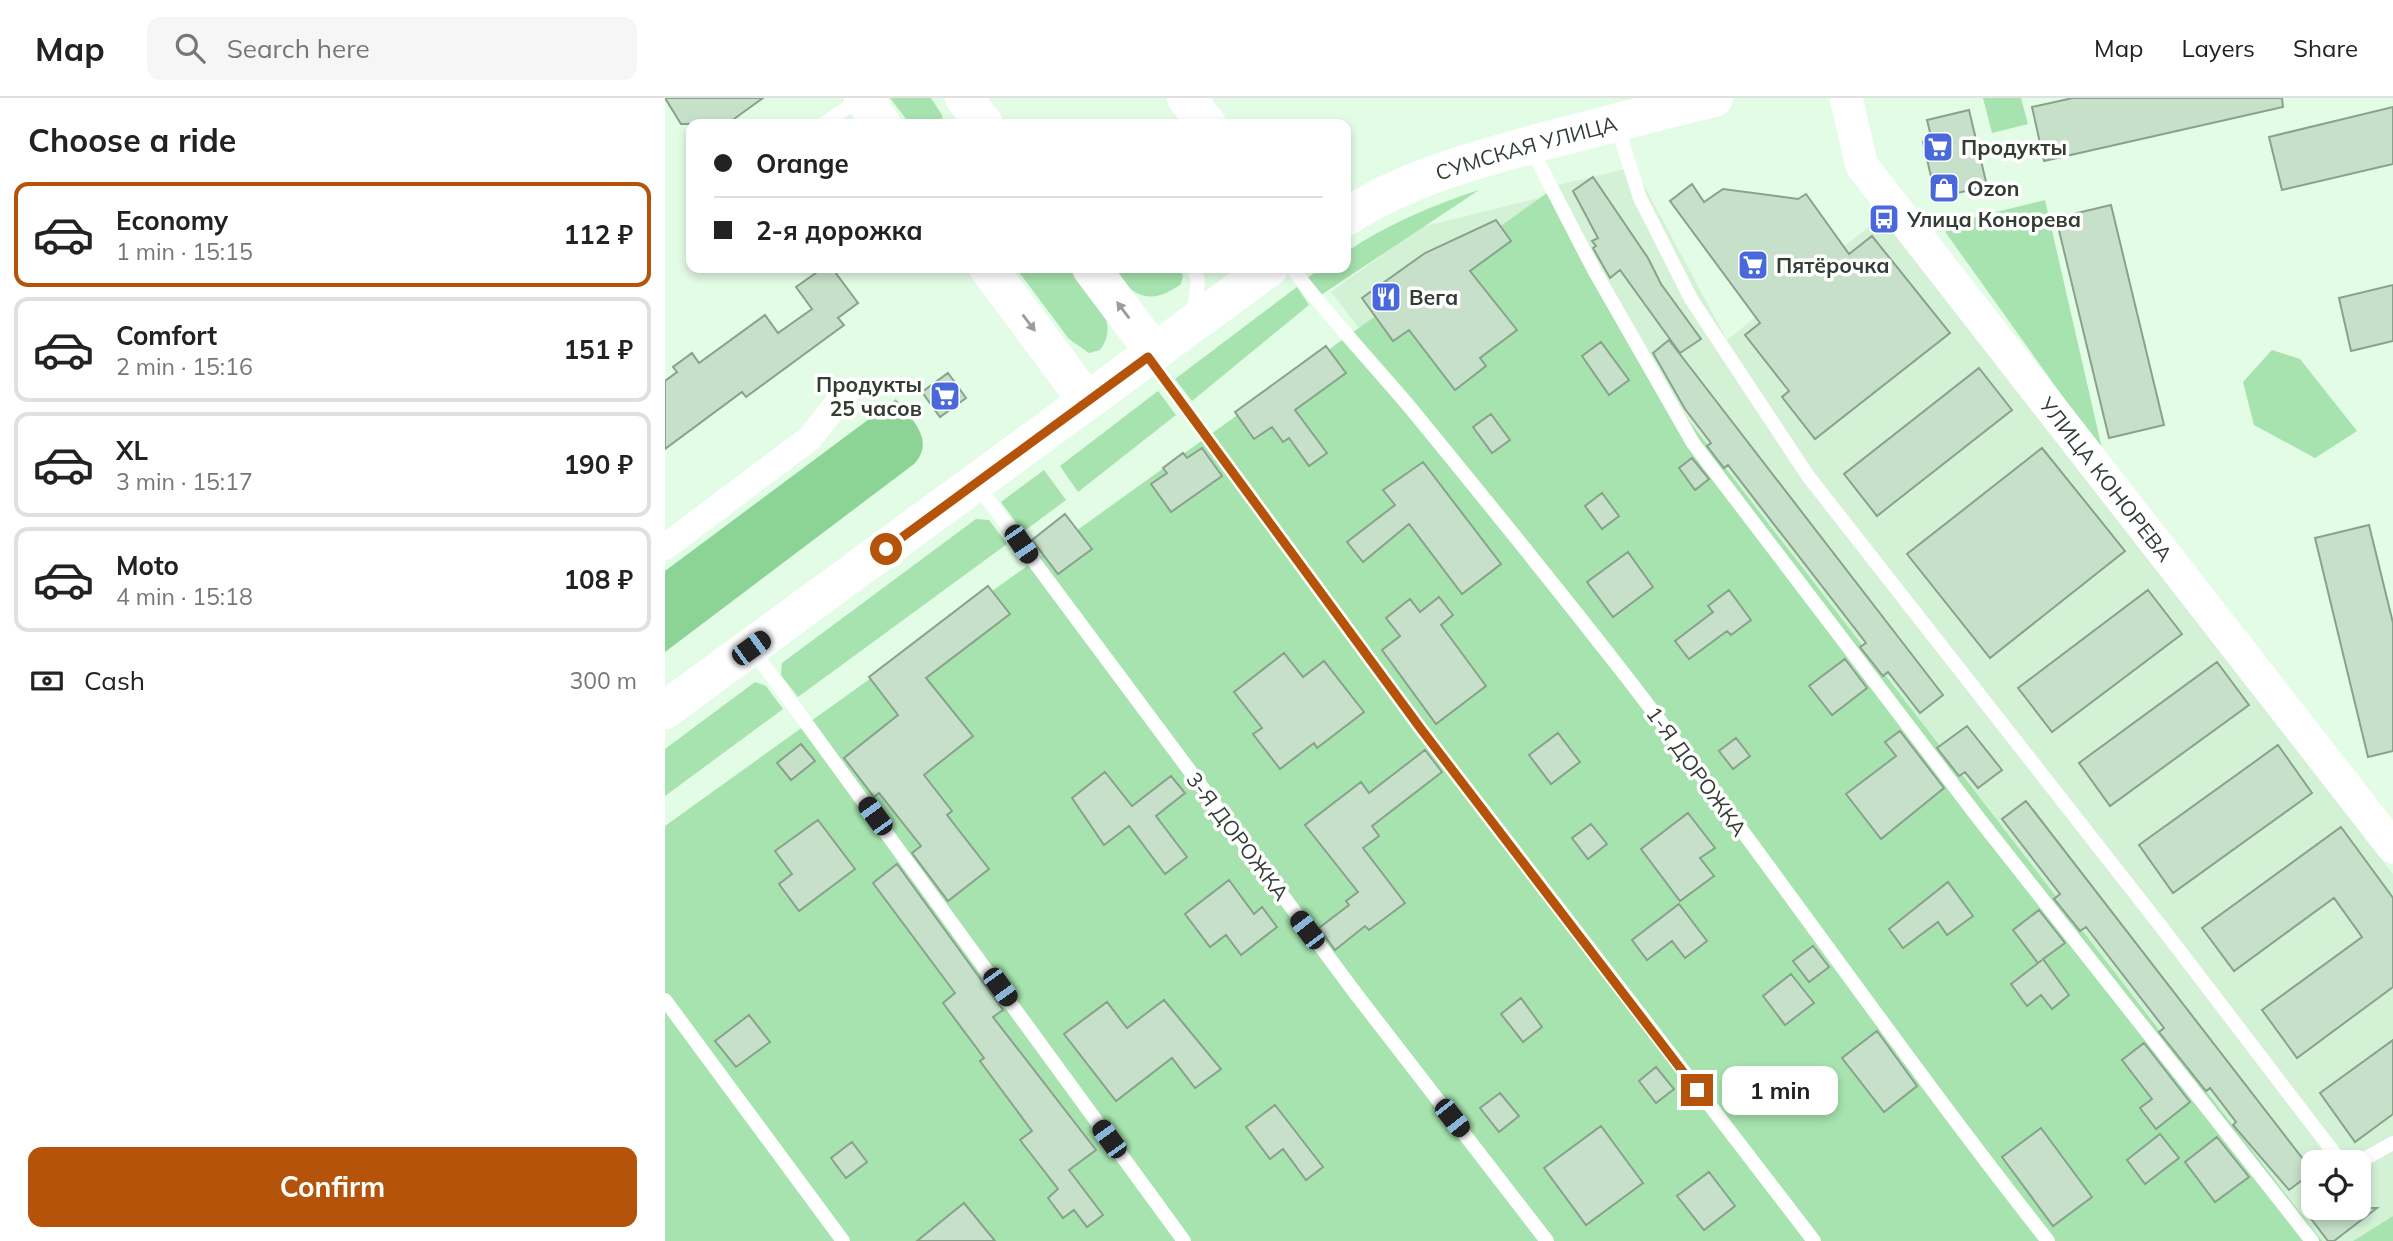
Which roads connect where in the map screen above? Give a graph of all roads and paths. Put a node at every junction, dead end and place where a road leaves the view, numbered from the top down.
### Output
1 (862, 98) edge
2 (959, 98) edge
3 (964, 98) edge
4 (1186, 98) edge
5 (1714, 98) edge
6 (1846, 98) edge
7 (830, 119) edge
8 (878, 119) edge
9 (961, 119) edge
10 (980, 119) edge
11 (1203, 119) edge
12 (1616, 122) junction
13 (1529, 146) junction
14 (1352, 209) edge
15 (992, 273) edge
16 (1094, 273) edge
17 (1196, 273) edge
18 (1262, 273) edge
19 (1296, 273) edge
20 (1187, 328) junction
21 (1151, 355) junction
22 (846, 392) dead end
23 (1087, 401) junction
24 (976, 484) junction
25 (665, 547) edge
26 (751, 648) junction
27 (665, 710) edge
28 (2393, 847) edge
29 (665, 1000) edge
30 (2393, 1143) edge
31 (2331, 1150) edge
32 (2371, 1155) edge
33 (843, 1241) edge
34 (1184, 1241) edge
35 (1547, 1241) edge
36 (1814, 1241) edge
37 (2048, 1241) edge
38 (2312, 1241) edge

1 - 7 lane
1 - 8 main road
2 - 9 main road
3 - 10 main road
4 - 11 main road
5 - 12 main road, СУМСКАЯ УЛИЦА
6 - 28 street, УЛИЦА КОНОРЕВА
12 - 13 main road, СУМСКАЯ УЛИЦА
12 - 31 lane
13 - 14 main road, СУМСКАЯ УЛИЦА
13 - 38 lane
15 -> 23 main road
21 -> 16 main road
17 - 20 lane
18 - 20 main road
19 - 37 lane, 1-Я ДОРОЖКА
20 - 21 main road
21 - 23 main road
21 - 36 lane
22 - 25 street
23 - 24 main road
24 - 26 main road
24 - 35 lane, 3-Я ДОРОЖКА
26 - 27 main road
26 - 34 lane
29 - 33 lane
30 - 32 lane

